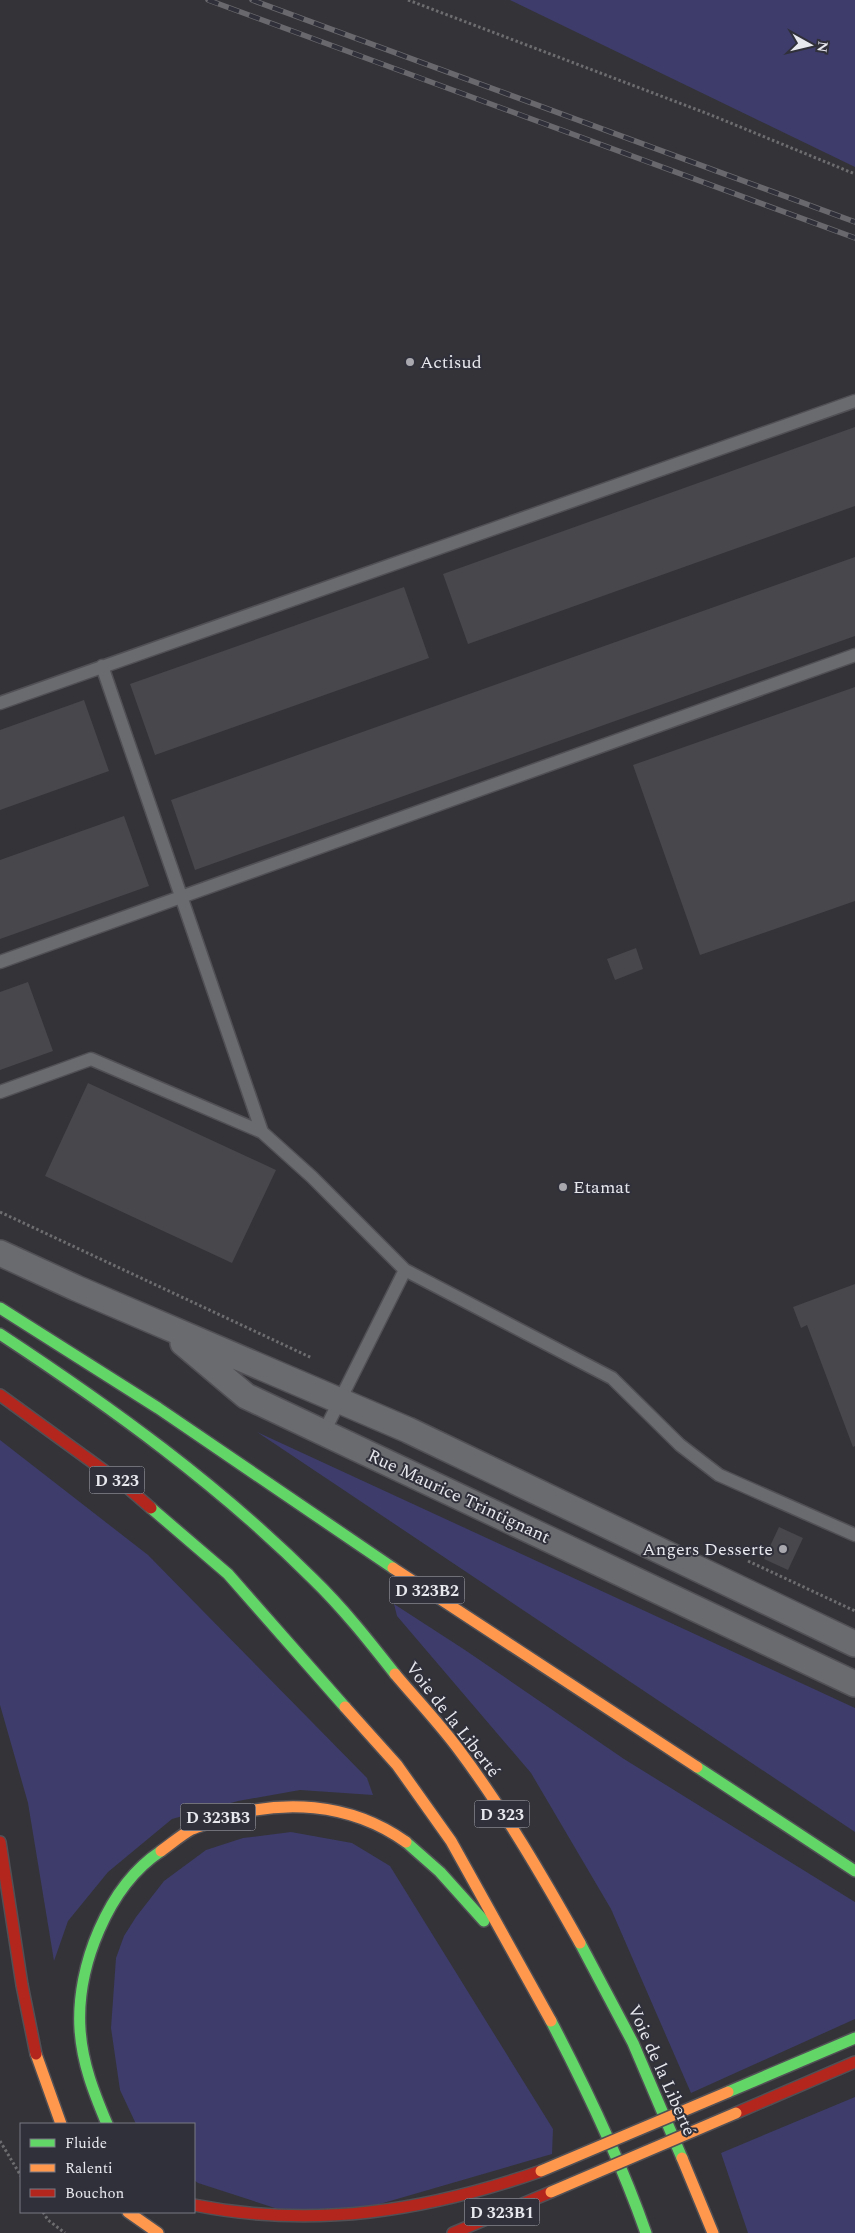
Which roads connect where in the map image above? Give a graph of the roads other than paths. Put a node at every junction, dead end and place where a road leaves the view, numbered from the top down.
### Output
1 (855, 401) edge
2 (855, 655) edge
3 (102, 666) junction
4 (0, 703) edge
5 (181, 897) junction
6 (0, 962) edge
7 (0, 1092) edge
8 (262, 1132) junction
9 (0, 1253) edge
10 (405, 1270) junction
11 (76, 1288) junction
12 (0, 1308) edge
13 (0, 1334) edge
14 (0, 1395) edge
15 (340, 1401) junction
16 (324, 1432) junction
17 (855, 1535) edge
18 (855, 1644) edge
19 (855, 1684) edge
20 (0, 1842) edge
21 (855, 1871) edge
22 (525, 1970) junction
23 (855, 2038) edge
24 (855, 2062) edge
25 (61, 2123) edge
26 (107, 2123) edge
27 (195, 2205) edge
28 (129, 2213) edge
29 (400, 2220) dead end
30 (251, 2225) dead end
31 (158, 2233) edge
32 (453, 2233) edge
33 (646, 2233) edge
34 (713, 2233) edge

1 - 3 lane
2 - 5 lane
3 - 4 lane
3 - 5 lane
5 - 6 lane
5 - 8 lane
7 - 8 lane
8 - 10 lane
9 - 11 street, Rue Maurice Trintignant
10 - 15 lane
10 - 17 lane
11 - 15 street, Rue Maurice Trintignant
11 - 16 street, Rue Maurice Trintignant
12 - 21 highway, D 323B2
13 - 34 highway, Voie de la Liberté / D 323
14 - 22 highway, D 323
15 - 16 lane
15 - 18 street, Rue Maurice Trintignant
16 - 19 street, Rue Maurice Trintignant
20 - 25 highway
22 - 26 highway, D 323B3
22 - 33 highway, D 323
23 - 29 highway, bridge
24 - 32 highway, D 323B1, bridge
27 - 30 highway
28 - 31 highway

